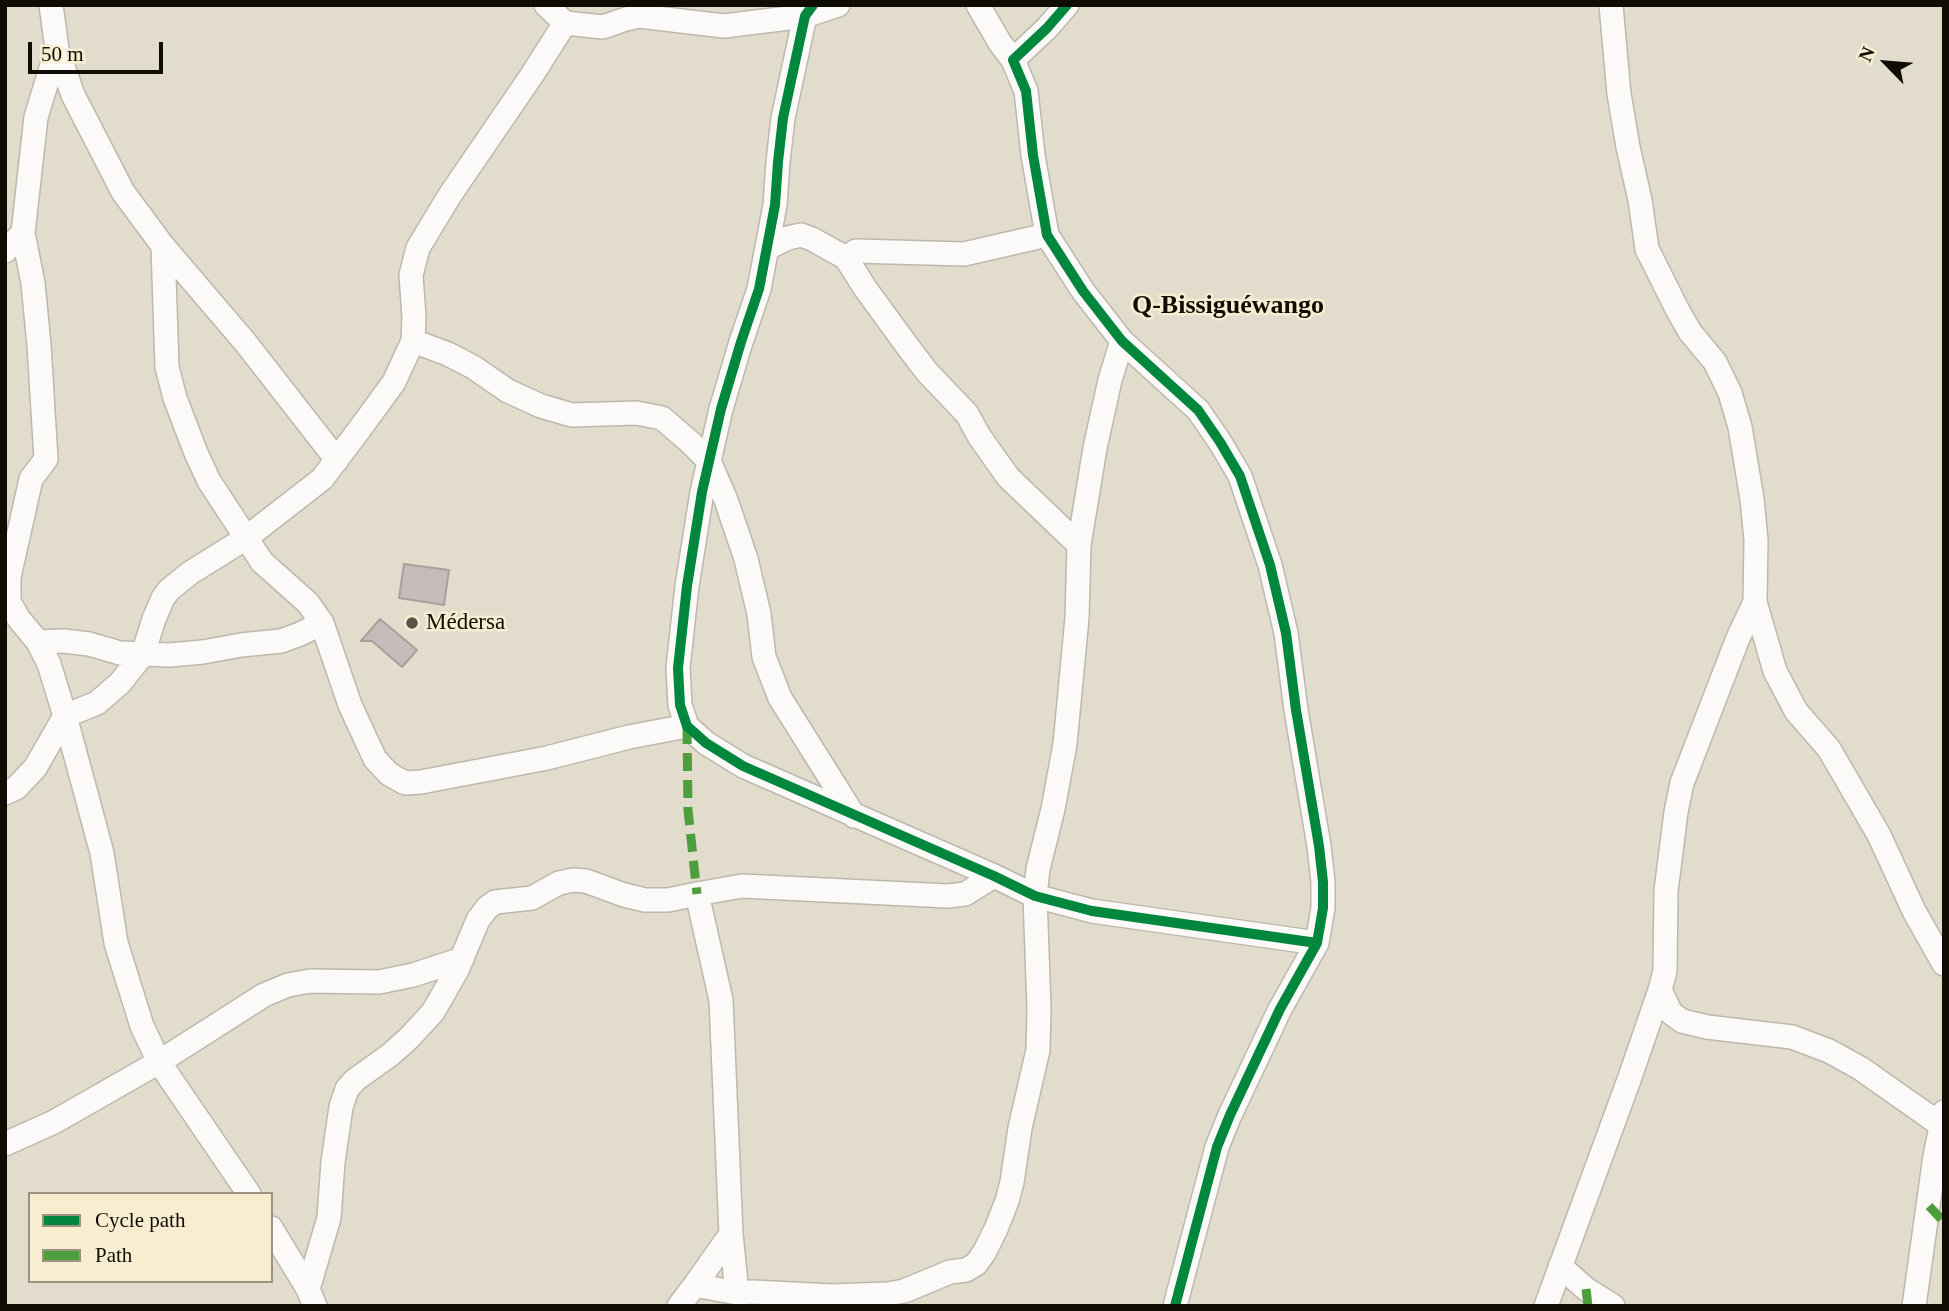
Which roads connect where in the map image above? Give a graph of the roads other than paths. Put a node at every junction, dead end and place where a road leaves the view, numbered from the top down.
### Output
1 (51, 5) edge
2 (546, 5) edge
3 (838, 5) edge
4 (978, 5) edge
5 (1067, 5) edge
6 (1611, 5) edge
7 (809, 10) edge
8 (571, 18) edge
9 (57, 49) junction
10 (1013, 60) junction
11 (23, 233) junction
12 (1047, 235) junction
13 (163, 246) junction
14 (769, 247) junction
15 (5, 251) edge
16 (846, 258) junction
17 (413, 341) junction
18 (1122, 341) junction
19 (337, 460) junction
20 (709, 461) junction
21 (246, 538) junction
22 (1079, 545) junction
23 (1755, 602) junction
24 (321, 623) junction
25 (38, 642) junction
26 (143, 654) junction
27 (65, 716) junction
28 (687, 726) junction
29 (5, 793) edge
30 (854, 816) junction
31 (994, 876) junction
32 (697, 894) junction
33 (1035, 896) junction
34 (1317, 943) junction
35 (462, 959) junction
36 (1944, 964) edge
37 (1660, 990) junction
38 (159, 1062) junction
39 (1942, 1119) edge
40 (5, 1144) edge
41 (248, 1192) edge
42 (273, 1231) edge
43 (731, 1234) junction
44 (1560, 1266) junction
45 (695, 1285) junction
46 (737, 1293) junction
47 (312, 1297) edge
48 (678, 1306) edge
49 (1175, 1306) edge
50 (1546, 1306) edge
51 (1613, 1306) edge
52 (1914, 1306) edge

1 - 9 street
2 - 8 street
3 - 7 street
4 - 10 street
5 - 10 street
6 - 23 street
7 - 8 street
7 - 14 street
8 - 17 street
9 - 11 street
9 - 13 street
10 - 12 street
11 - 15 street
11 - 25 street
12 - 16 street
12 - 18 street
13 - 19 street
13 - 21 street
14 - 16 street
14 - 20 street
16 - 22 street
17 - 19 street
17 - 20 street
18 - 22 street
18 - 34 street
19 - 21 street
20 - 28 street
20 - 30 street
21 - 24 street
21 - 26 street
22 - 33 street
23 - 36 street
23 - 37 street
24 - 26 street
24 - 28 street
25 - 26 street
25 - 27 street
26 - 27 street
27 - 29 street
27 - 38 street
28 - 30 street
30 - 31 street
31 - 32 street
31 - 33 street
32 - 35 street
32 - 43 street
33 - 34 street
33 - 46 street
34 - 49 street
35 - 38 street
35 - 47 street
37 - 39 street
37 - 44 street
38 - 40 street
38 - 41 street
39 - 52 street
42 - 47 street
43 - 45 street
43 - 46 street
44 - 50 street
44 - 51 street
45 - 46 street
45 - 48 street

